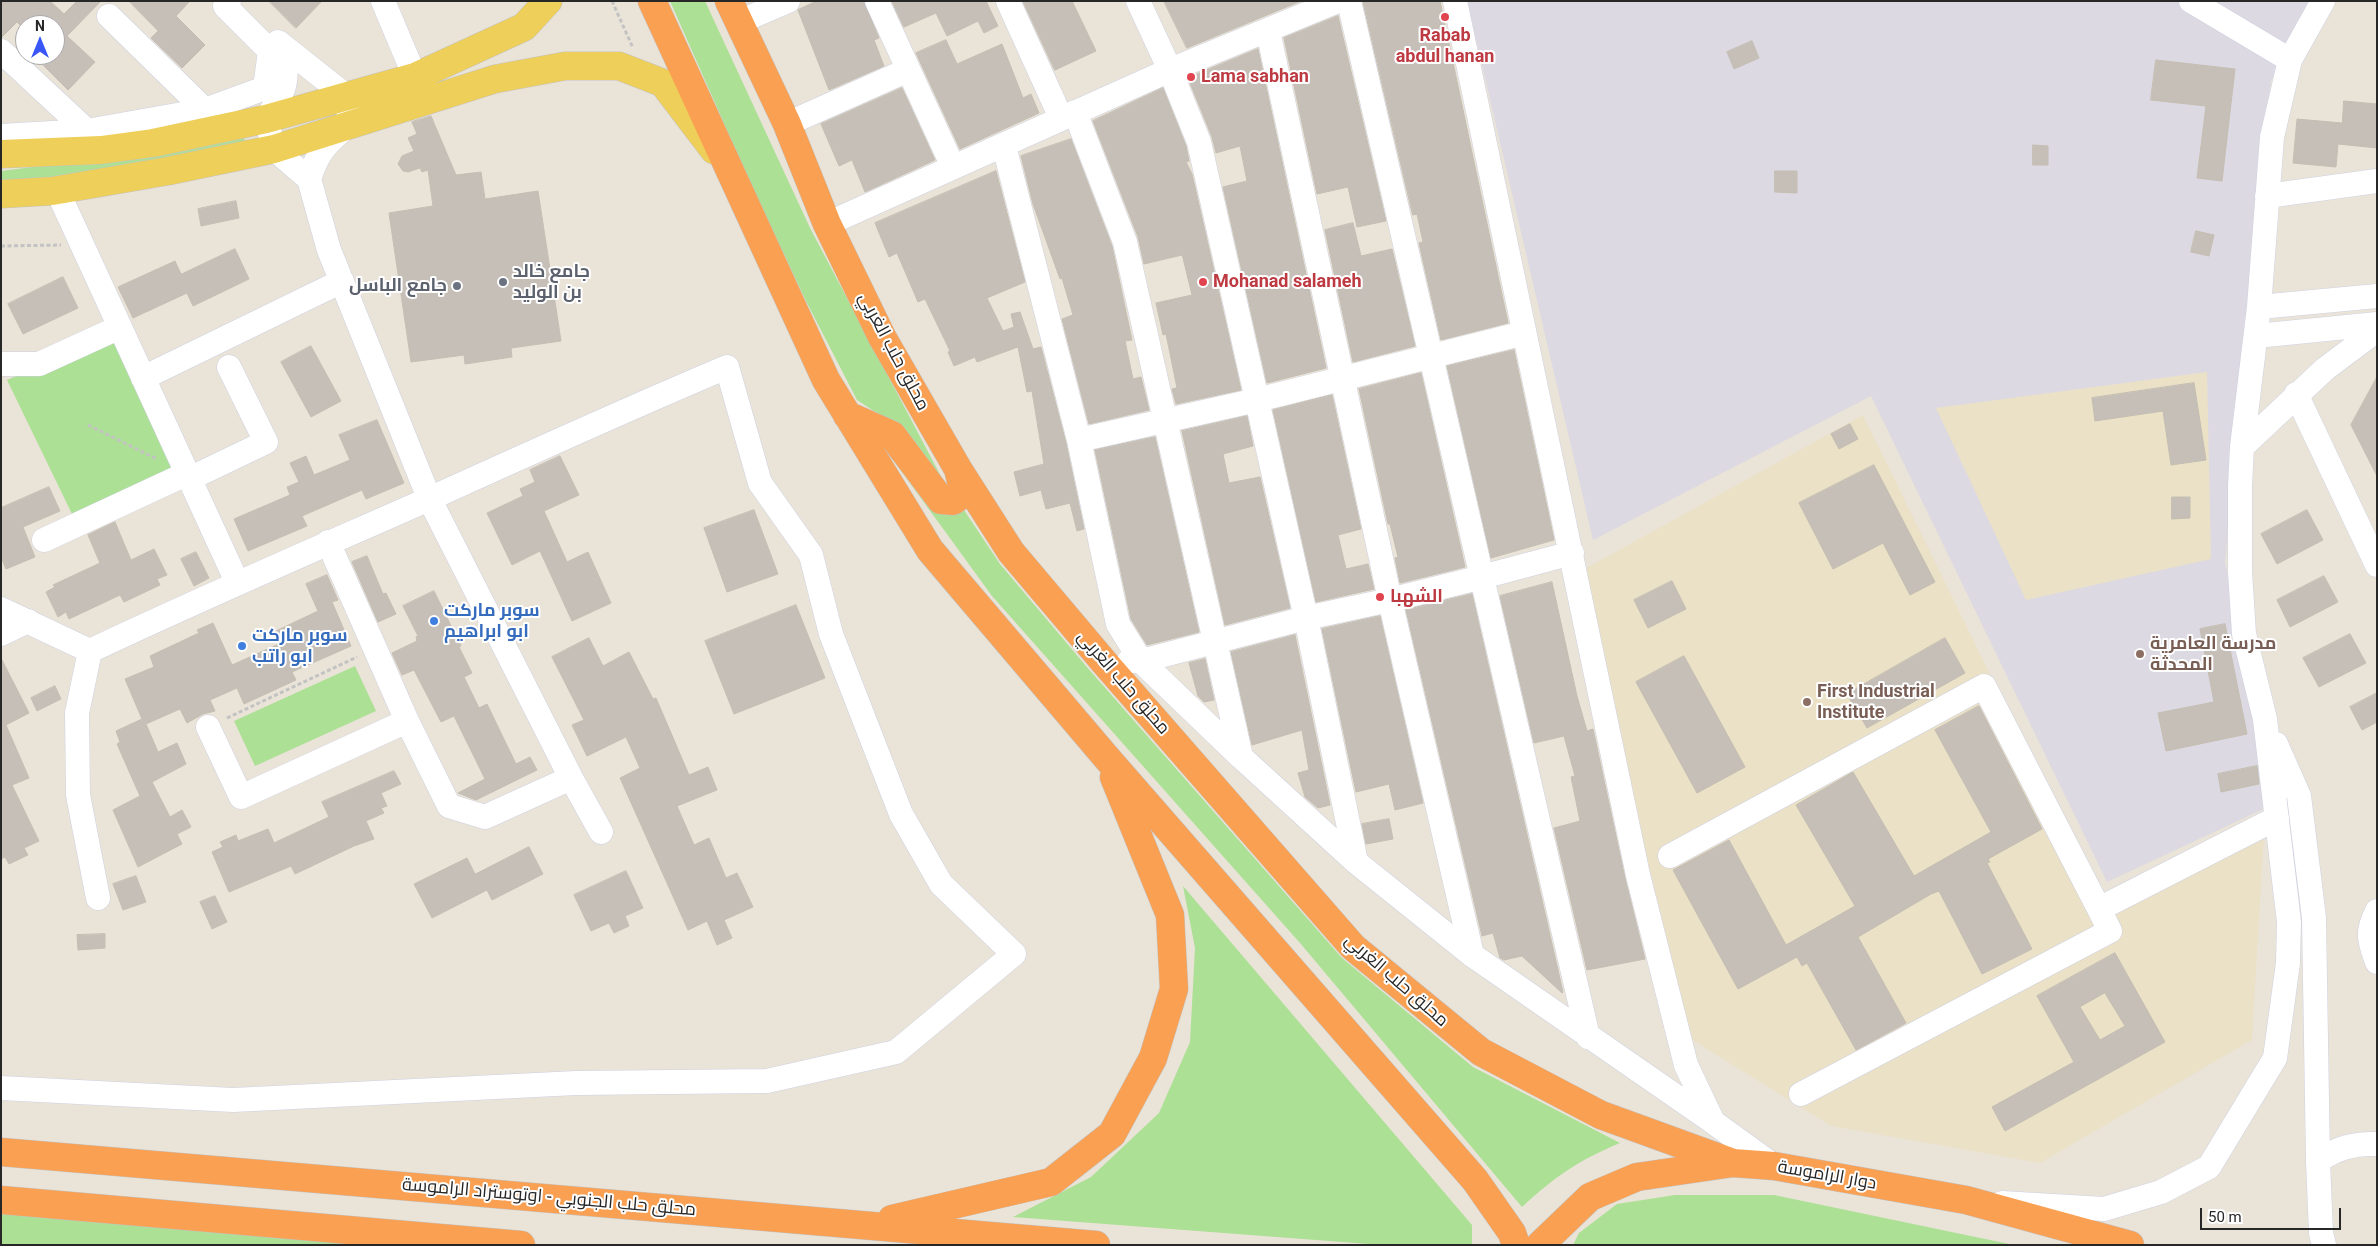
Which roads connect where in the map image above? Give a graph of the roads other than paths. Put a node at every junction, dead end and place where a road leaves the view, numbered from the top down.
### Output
1 (229, 1) edge
2 (239, 1) edge
3 (382, 1) edge
4 (548, 1) edge
5 (652, 1) edge
6 (788, 1) edge
7 (877, 1) edge
8 (1008, 1) edge
9 (1138, 1) edge
10 (1338, 1) edge
11 (1349, 1) edge
12 (1455, 1) edge
13 (2191, 1) edge
14 (2323, 1) edge
15 (734, 12) edge
16 (109, 16) dead end
17 (1268, 32) junction
18 (282, 45) junction
19 (1, 51) edge
20 (2290, 60) junction
21 (908, 70) junction
22 (1170, 70) junction
23 (415, 77) junction
24 (346, 96) junction
25 (205, 110) junction
26 (1068, 115) junction
27 (266, 119) junction
28 (350, 124) junction
29 (787, 124) junction
30 (87, 131) junction
31 (1, 136) edge
32 (1004, 146) junction
33 (274, 149) junction
34 (1, 154) edge
35 (727, 166) junction
36 (953, 167) junction
37 (309, 179) junction
38 (2377, 181) edge
39 (57, 190) junction
40 (1, 194) edge
41 (2267, 196) junction
42 (827, 224) junction
43 (342, 281) junction
44 (2377, 296) edge
45 (2259, 307) junction
46 (2377, 324) edge
47 (120, 327) junction
48 (2377, 330) edge
49 (1524, 333) junction
50 (2256, 336) junction
51 (1431, 356) junction
52 (1, 364) edge
53 (229, 367) dead end
54 (1342, 377) junction
55 (143, 378) junction
56 (2296, 394) junction
57 (1257, 400) junction
58 (847, 415) junction
59 (1167, 421) junction
60 (1079, 440) junction
61 (2242, 446) junction
62 (958, 469) junction
63 (187, 476) junction
64 (429, 498) junction
65 (44, 540) dead end
66 (328, 542) junction
67 (1572, 553) junction
68 (2377, 565) edge
69 (1482, 578) junction
70 (237, 582) junction
71 (1390, 600) junction
72 (1, 608) edge
73 (1306, 618) junction
74 (28, 621) junction
75 (1, 634) edge
76 (1216, 642) junction
77 (90, 651) junction
78 (1141, 661) junction
79 (1104, 662) junction
80 (2265, 719) junction
81 (407, 721) junction
82 (208, 726) road end
83 (1106, 757) junction
84 (1241, 757) junction
85 (571, 778) junction
86 (2277, 818) junction
87 (601, 832) dead end
88 (1670, 856) dead end
89 (1356, 862) junction
90 (98, 898) dead end
91 (2099, 909) junction
92 (2377, 912) edge
93 (1472, 955) junction
94 (2377, 962) edge
95 (1588, 1038) junction
96 (1, 1088) edge
97 (1801, 1094) dead end
98 (1713, 1122) junction
99 (2377, 1144) edge
100 (1, 1152) edge
101 (2318, 1161) junction
102 (1733, 1164) junction
103 (1774, 1166) junction
104 (1, 1200) edge
105 (1966, 1200) junction
106 (871, 1224) junction
107 (512, 1244) edge
108 (2131, 1244) edge
109 (1096, 1245) edge
110 (1516, 1245) edge
111 (1540, 1245) edge
112 (2324, 1245) edge

1 - 25 street
2 - 18 street
3 - 23 street
4 - 23 main road
5 - 35 highway
6 - 15 street
7 - 21 street
8 - 26 street
9 - 22 street
10 - 17 street
11 - 51 street
12 - 49 street
13 - 20 street
14 - 20 street
15 - 29 highway, محلق حلب الغربي
16 - 25 street
17 - 22 street
17 - 54 street
18 - 24 street
18 - 27 street
19 - 30 street
20 - 41 street
21 - 29 street
21 - 36 street
22 - 26 street
22 - 57 street
23 - 24 main road
24 - 27 main road
24 - 28 street
25 - 30 street
26 - 32 street
26 - 59 street
27 - 33 street
27 - 34 main road
28 - 33 main road
28 - 35 main road
28 - 37 street
29 - 42 highway, محلق حلب الغربي
30 - 31 street
32 - 36 street
32 - 60 street
33 - 37 street
33 - 39 main road
35 - 58 highway
36 - 42 street
37 - 43 street
38 - 41 street
39 - 40 main road
39 - 47 street
41 - 45 street
42 - 62 highway, محلق حلب الغربي
43 - 55 street
43 - 64 street
44 - 45 street
45 - 50 street
46 - 50 street
47 - 52 street
47 - 55 street
48 - 56 street
49 - 51 street
49 - 67 street
50 - 61 street
51 - 54 street
51 - 69 street
53 - 63 street
54 - 57 street
54 - 71 street
55 - 63 street
56 - 61 street
56 - 68 street
57 - 59 street
57 - 73 street
58 - 62 highway
58 - 83 highway
59 - 60 street
59 - 76 street
60 - 78 street
61 - 80 street
62 - 79 highway, محلق حلب الغربي
63 - 65 street
63 - 70 street
64 - 66 street
64 - 85 street
64 - 96 street
66 - 70 street
66 - 81 street
67 - 69 street
67 - 98 street
69 - 71 street
69 - 95 street
70 - 77 street
71 - 73 street
71 - 93 street
72 - 74 street
73 - 76 street
73 - 89 street
74 - 75 street
74 - 77 street
76 - 78 street
76 - 84 street
77 - 90 street
78 - 79 street
78 - 84 street
79 - 102 highway, محلق حلب الغربي
80 - 86 street
80 - 101 street
81 - 82 street
81 - 85 street
83 - 106 highway
83 - 110 highway
84 - 89 street
85 - 87 street
86 - 91 street
86 - 105 street
88 - 91 street
89 - 93 street
91 - 97 street
92 - 94 street
93 - 95 street
95 - 98 street
98 - 103 street
99 - 101 street
100 - 106 highway, محلق حلب الجنوبي - اوتوستراد الراموسة
101 - 112 street
102 - 103 highway, دوار الراموسة
102 - 111 highway, دوار الراموسة
103 - 105 highway, دوار الراموسة
104 - 107 highway
105 - 108 highway, دوار الراموسة
106 - 109 highway, محلق حلب الجنوبي - اوتوستراد الراموسة

